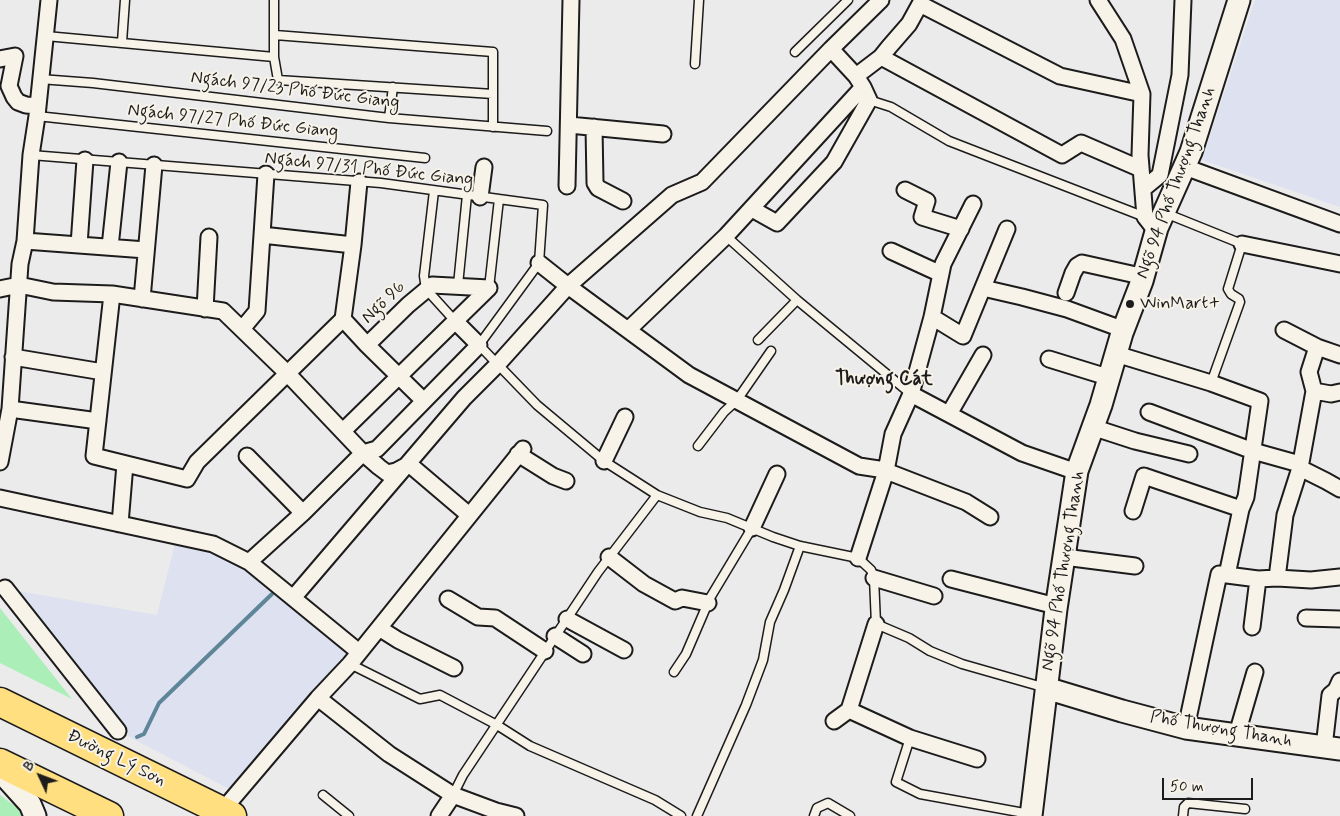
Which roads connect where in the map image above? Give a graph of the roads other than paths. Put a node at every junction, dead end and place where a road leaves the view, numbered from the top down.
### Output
1 (49, 0) edge
2 (125, 0) edge
3 (274, 0) edge
4 (571, 0) edge
5 (699, 0) edge
6 (848, 0) edge
7 (881, 0) edge
8 (1098, 0) edge
9 (1183, 0) edge
10 (1239, 0) edge
11 (274, 35) junction
12 (46, 36) junction
13 (122, 42) junction
14 (831, 49) junction
15 (796, 52) dead end
16 (274, 57) junction
17 (881, 57) junction
18 (0, 59) edge
19 (696, 64) dead end
20 (40, 79) junction
21 (393, 87) junction
22 (862, 88) junction
23 (493, 94) junction
24 (1142, 94) junction
25 (37, 111) junction
26 (390, 118) junction
27 (569, 125) junction
28 (493, 126) junction
29 (594, 127) junction
30 (547, 131) dead end
31 (663, 134) dead end
32 (31, 155) junction
33 (425, 158) dead end
34 (85, 160) junction
35 (119, 162) junction
36 (154, 165) junction
37 (484, 167) dead end
38 (1185, 167) junction
39 (1141, 169) junction
40 (266, 174) junction
41 (359, 182) junction
42 (567, 186) dead end
43 (1143, 189) junction
44 (434, 190) junction
45 (905, 190) dead end
46 (473, 196) junction
47 (499, 199) junction
48 (623, 201) dead end
49 (973, 204) dead end
50 (752, 209) junction
51 (1156, 219) junction
52 (1340, 224) edge
53 (961, 229) junction
54 (1007, 229) dead end
55 (262, 235) junction
56 (726, 236) junction
57 (209, 237) dead end
58 (25, 241) junction
59 (78, 244) junction
60 (1242, 244) junction
61 (353, 246) junction
62 (110, 247) junction
63 (146, 250) junction
64 (891, 251) dead end
65 (539, 263) junction
66 (1340, 264) edge
67 (941, 274) junction
68 (1142, 281) junction
69 (19, 285) junction
70 (458, 285) junction
71 (568, 286) junction
72 (426, 288) junction
73 (489, 288) junction
74 (983, 288) junction
75 (0, 289) edge
76 (1066, 293) dead end
77 (112, 294) junction
78 (142, 299) junction
79 (797, 300) junction
80 (205, 309) junction
81 (932, 317) junction
82 (342, 319) junction
83 (455, 321) junction
84 (242, 329) junction
85 (628, 330) junction
86 (1284, 330) dead end
87 (1122, 333) junction
88 (758, 340) dead end
89 (367, 345) junction
90 (479, 345) junction
91 (1317, 347) junction
92 (771, 351) dead end
93 (1116, 354) junction
94 (983, 355) dead end
95 (1340, 356) edge
96 (13, 357) junction
97 (1049, 360) dead end
98 (498, 364) junction
99 (103, 372) junction
100 (287, 373) junction
101 (399, 376) junction
102 (1211, 383) junction
103 (1108, 384) junction
104 (1314, 391) junction
105 (1340, 392) edge
106 (911, 394) junction
107 (737, 400) junction
108 (424, 401) junction
109 (10, 409) junction
110 (1149, 412) dead end
111 (949, 414) junction
112 (624, 417) dead end
113 (98, 421) junction
114 (1092, 427) junction
115 (343, 431) junction
116 (698, 446) dead end
117 (1253, 451) junction
118 (363, 453) junction
119 (1189, 454) dead end
120 (247, 456) dead end
121 (604, 460) junction
122 (0, 462) edge
123 (125, 464) junction
124 (409, 464) junction
125 (1300, 468) junction
126 (886, 471) junction
127 (1077, 471) junction
128 (777, 474) dead end
129 (566, 482) dead end
130 (1340, 489) edge
131 (657, 495) junction
132 (0, 498) edge
133 (1241, 509) junction
134 (1133, 511) dead end
135 (303, 513) junction
136 (469, 515) junction
137 (990, 517) dead end
138 (120, 524) junction
139 (752, 528) junction
140 (800, 546) junction
141 (609, 557) junction
142 (1064, 557) junction
143 (858, 558) junction
144 (249, 562) junction
145 (1135, 566) dead end
146 (1227, 575) junction
147 (1340, 577) edge
148 (874, 578) junction
149 (1277, 578) junction
150 (951, 579) dead end
151 (1258, 579) junction
152 (5, 588) dead end
153 (934, 596) dead end
154 (293, 598) junction
155 (448, 599) dead end
156 (708, 603) junction
157 (1056, 609) junction
158 (1306, 618) dead end
159 (567, 619) junction
160 (1340, 619) edge
161 (876, 624) junction
162 (1252, 627) dead end
163 (379, 628) junction
164 (555, 636) junction
165 (624, 650) dead end
166 (546, 651) junction
167 (359, 652) junction
168 (583, 654) dead end
169 (350, 664) junction
170 (454, 668) dead end
171 (674, 672) dead end
172 (1255, 672) dead end
173 (1340, 681) edge
174 (1046, 688) junction
175 (318, 698) junction
176 (0, 702) edge
177 (849, 710) junction
178 (834, 721) dead end
179 (497, 725) junction
180 (1186, 728) junction
181 (118, 731) dead end
182 (1237, 734) junction
183 (910, 738) junction
184 (1332, 748) edge
185 (977, 759) dead end
186 (0, 763) edge
187 (0, 771) edge
188 (323, 795) dead end
189 (453, 795) junction
190 (1245, 809) dead end
191 (227, 814) edge
192 (35, 816) edge
193 (109, 816) edge
194 (349, 816) edge
195 (438, 816) edge
196 (516, 816) edge
197 (681, 816) edge
198 (697, 816) edge
199 (814, 816) edge
200 (850, 816) edge
201 (1030, 816) edge
202 (1183, 816) edge

1 - 12 street
2 - 13 lane
3 - 11 lane
4 - 27 street
5 - 19 lane
6 - 15 lane
7 - 14 street
8 - 24 street
9 - 43 street
10 - 38 street, Ngõ 94 Phố Thượng Thanh
11 - 16 lane
11 - 23 lane
12 - 13 lane
12 - 20 street
13 - 16 lane
14 - 22 street
14 - 71 street
16 - 21 lane
17 - 22 street
17 - 24 street
17 - 39 street
18 - 25 street
20 - 25 street
20 - 26 lane, Ngách 97/23 Phố Đức Giang
21 - 23 lane
21 - 26 lane
22 - 50 street
22 - 50 street
22 - 51 lane
23 - 28 lane
24 - 39 street
25 - 32 street
25 - 33 lane, Ngách 97/27 Phố Đức Giang
26 - 28 lane, Ngách 97/23 Phố Đức Giang
27 - 29 street
27 - 42 street
28 - 30 lane, Ngách 97/23 Phố Đức Giang
29 - 31 street
29 - 48 street
32 - 34 lane, Ngách 97/31 Phố Đức Giang
32 - 58 street
34 - 35 lane, Ngách 97/31 Phố Đức Giang
34 - 59 street
35 - 36 lane, Ngách 97/31 Phố Đức Giang
35 - 62 street
36 - 40 lane, Ngách 97/31 Phố Đức Giang
36 - 63 street
37 - 46 street
38 - 51 street, Ngõ 94 Phố Thượng Thanh
38 - 52 street
39 - 43 street
40 - 41 lane, Ngách 97/31 Phố Đức Giang
40 - 55 street
41 - 44 lane, Ngách 97/31 Phố Đức Giang
41 - 61 street
43 - 51 street
44 - 46 lane, Ngách 97/31 Phố Đức Giang
44 - 72 lane
45 - 53 street
46 - 47 lane, Ngách 97/31 Phố Đức Giang
46 - 70 lane
47 - 65 lane, Ngách 97/31 Phố Đức Giang
47 - 73 lane
49 - 53 street
50 - 56 street
51 - 60 lane
51 - 68 street, Ngõ 94 Phố Thượng Thanh
53 - 67 street
54 - 74 street
55 - 61 street
55 - 84 street
56 - 79 lane
56 - 85 street
57 - 80 street
58 - 59 street
58 - 69 street
59 - 62 street
60 - 66 street
60 - 102 lane
61 - 82 street
62 - 63 street
63 - 78 street
64 - 67 street
65 - 71 street
65 - 90 lane
67 - 81 street
68 - 76 street
68 - 87 street, Ngõ 94 Phố Thượng Thanh
69 - 75 street
69 - 77 street
69 - 96 street
70 - 72 street
70 - 73 street
71 - 85 street
71 - 98 street
72 - 83 lane
72 - 89 street, Ngõ 96
73 - 83 street
74 - 81 street
74 - 87 street
77 - 78 street
77 - 99 street
78 - 80 street
79 - 88 lane
79 - 106 lane
80 - 84 street
81 - 106 street
82 - 89 street
82 - 100 street
83 - 90 street
83 - 101 street
84 - 100 street
85 - 107 street
86 - 91 street
87 - 93 street, Ngõ 94 Phố Thượng Thanh
89 - 101 street
90 - 98 lane
90 - 108 street
91 - 95 street
91 - 104 street
92 - 107 lane
93 - 102 street
93 - 103 street, Ngõ 94 Phố Thượng Thanh
94 - 111 street
96 - 99 street
96 - 109 street
97 - 103 street
98 - 121 lane
98 - 124 street
99 - 113 street
100 - 115 street
100 - 123 street
101 - 108 street
101 - 115 street
102 - 117 street
103 - 114 street, Ngõ 94 Phố Thượng Thanh
104 - 105 street
104 - 125 street
106 - 111 street
106 - 126 street
107 - 116 lane
107 - 126 street
108 - 118 street
109 - 113 street
109 - 122 street
110 - 117 street
111 - 127 street
112 - 121 street
113 - 123 street
114 - 119 street
114 - 127 street, Ngõ 94 Phố Thượng Thanh
115 - 118 street
117 - 125 street
117 - 133 street
118 - 124 street
118 - 135 street
120 - 135 street
121 - 131 lane
123 - 138 street
124 - 136 street
124 - 154 street
125 - 130 street
125 - 149 street
126 - 137 street
126 - 143 street
127 - 142 street, Ngõ 94 Phố Thượng Thanh
128 - 139 street
129 - 136 street
131 - 139 lane
131 - 141 lane
132 - 138 street
133 - 134 street
133 - 146 street
135 - 144 street
136 - 163 street
138 - 144 street
139 - 140 lane
139 - 156 lane
140 - 143 lane
140 - 198 lane
141 - 156 street
141 - 159 lane
142 - 145 street
142 - 157 street, Ngõ 94 Phố Thượng Thanh
143 - 148 lane
144 - 154 street
146 - 151 street
146 - 180 street
147 - 149 street
148 - 153 street
148 - 161 lane
149 - 151 street
150 - 157 street
151 - 162 street
152 - 181 street
154 - 167 street
155 - 166 street
156 - 171 lane
157 - 174 street, Ngõ 94 Phố Thượng Thanh
158 - 160 street
159 - 164 lane
159 - 165 street
161 - 174 lane
161 - 177 street
163 - 167 street
163 - 170 street
164 - 166 lane
164 - 168 street
166 - 179 lane
167 - 169 street
169 - 175 street
169 - 179 lane
172 - 182 street
173 - 184 street
174 - 180 street, Phố Thượng Thanh
174 - 201 street, Ngõ 94 Phố Thượng Thanh
175 - 189 street
175 - 191 street
176 - 191 highway, Đường Lý Sơn
177 - 178 street
177 - 183 street
179 - 189 lane
179 - 197 lane
180 - 182 street, Phố Thượng Thanh
182 - 184 street, Phố Thượng Thanh
183 - 185 street
183 - 201 lane
186 - 193 highway
187 - 192 street
188 - 194 lane
189 - 195 street
189 - 196 street
190 - 202 lane
199 - 200 lane

